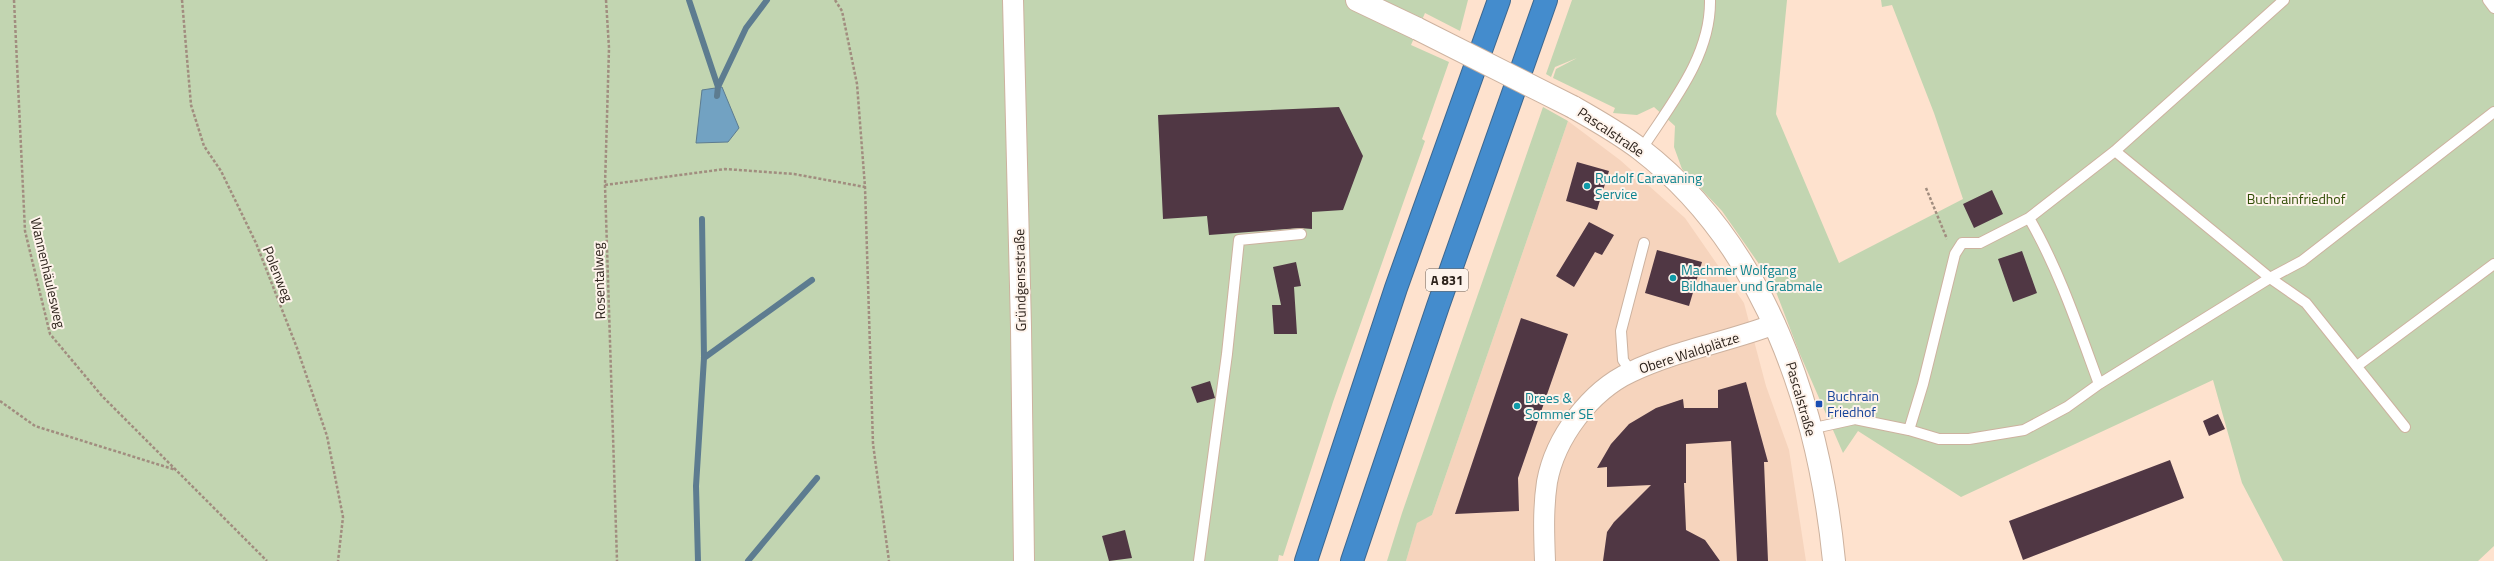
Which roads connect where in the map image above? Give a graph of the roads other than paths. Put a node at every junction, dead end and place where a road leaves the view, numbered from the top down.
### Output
1 (1013, 0) edge
2 (1357, 0) edge
3 (1499, 0) edge
4 (1546, 0) edge
5 (1710, 0) edge
6 (2284, 0) edge
7 (2488, 0) edge
8 (2494, 8) edge
9 (2494, 112) edge
10 (1641, 150) junction
11 (2115, 151) junction
12 (2029, 218) junction
13 (1301, 234) dead end
14 (1644, 243) dead end
15 (2494, 264) edge
16 (2270, 278) junction
17 (1776, 324) junction
18 (2357, 366) junction
19 (1630, 372) junction
20 (2098, 384) junction
21 (2405, 427) dead end
22 (1810, 429) junction
23 (1908, 430) junction
24 (1024, 561) edge
25 (1199, 561) edge
26 (1306, 561) edge
27 (1352, 561) edge
28 (1545, 561) edge
29 (1834, 561) edge

1 - 24 street, Gründgensstraße
2 - 10 street, Pascalstraße, bridge
3 - 26 highway
4 - 27 highway, A 831
5 - 10 lane
6 - 11 lane
7 - 8 lane
9 - 16 lane
10 - 17 street, Pascalstraße
11 - 12 lane
11 - 16 lane
12 - 20 lane
12 - 23 lane
13 - 25 lane
14 - 19 lane
15 - 18 lane
16 - 18 lane
16 - 20 lane
17 - 19 street, Obere Waldplätze
17 - 22 street, Pascalstraße
18 - 21 lane
19 - 28 street, Obere Waldplätze
20 - 23 lane
22 - 23 lane
22 - 29 street, Pascalstraße

